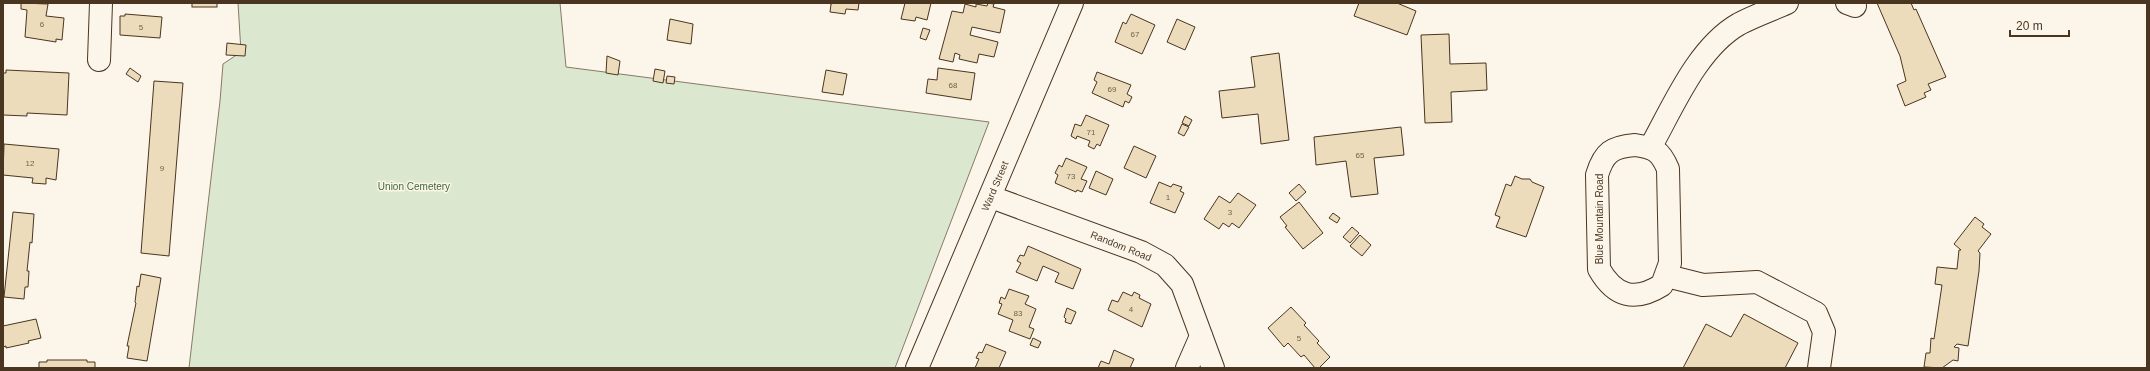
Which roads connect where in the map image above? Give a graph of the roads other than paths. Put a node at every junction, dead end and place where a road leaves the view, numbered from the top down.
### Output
1 (101, 3) edge
2 (1072, 3) edge
3 (1786, 3) edge
4 (99, 60) dead end
5 (1650, 148) junction
6 (991, 197) junction
7 (1667, 276) junction
8 (1201, 336) junction
9 (917, 368) edge
10 (1187, 368) edge
11 (1213, 368) edge
12 (1819, 368) edge

1 - 4 street
2 - 6 street, Ward Street
3 - 5 street
5 - 7 street
5 - 7 street, Blue Mountain Road
6 - 8 street, Random Road
6 - 9 street, Ward Street
7 - 12 street
8 - 10 street
8 - 11 street, Random Road

